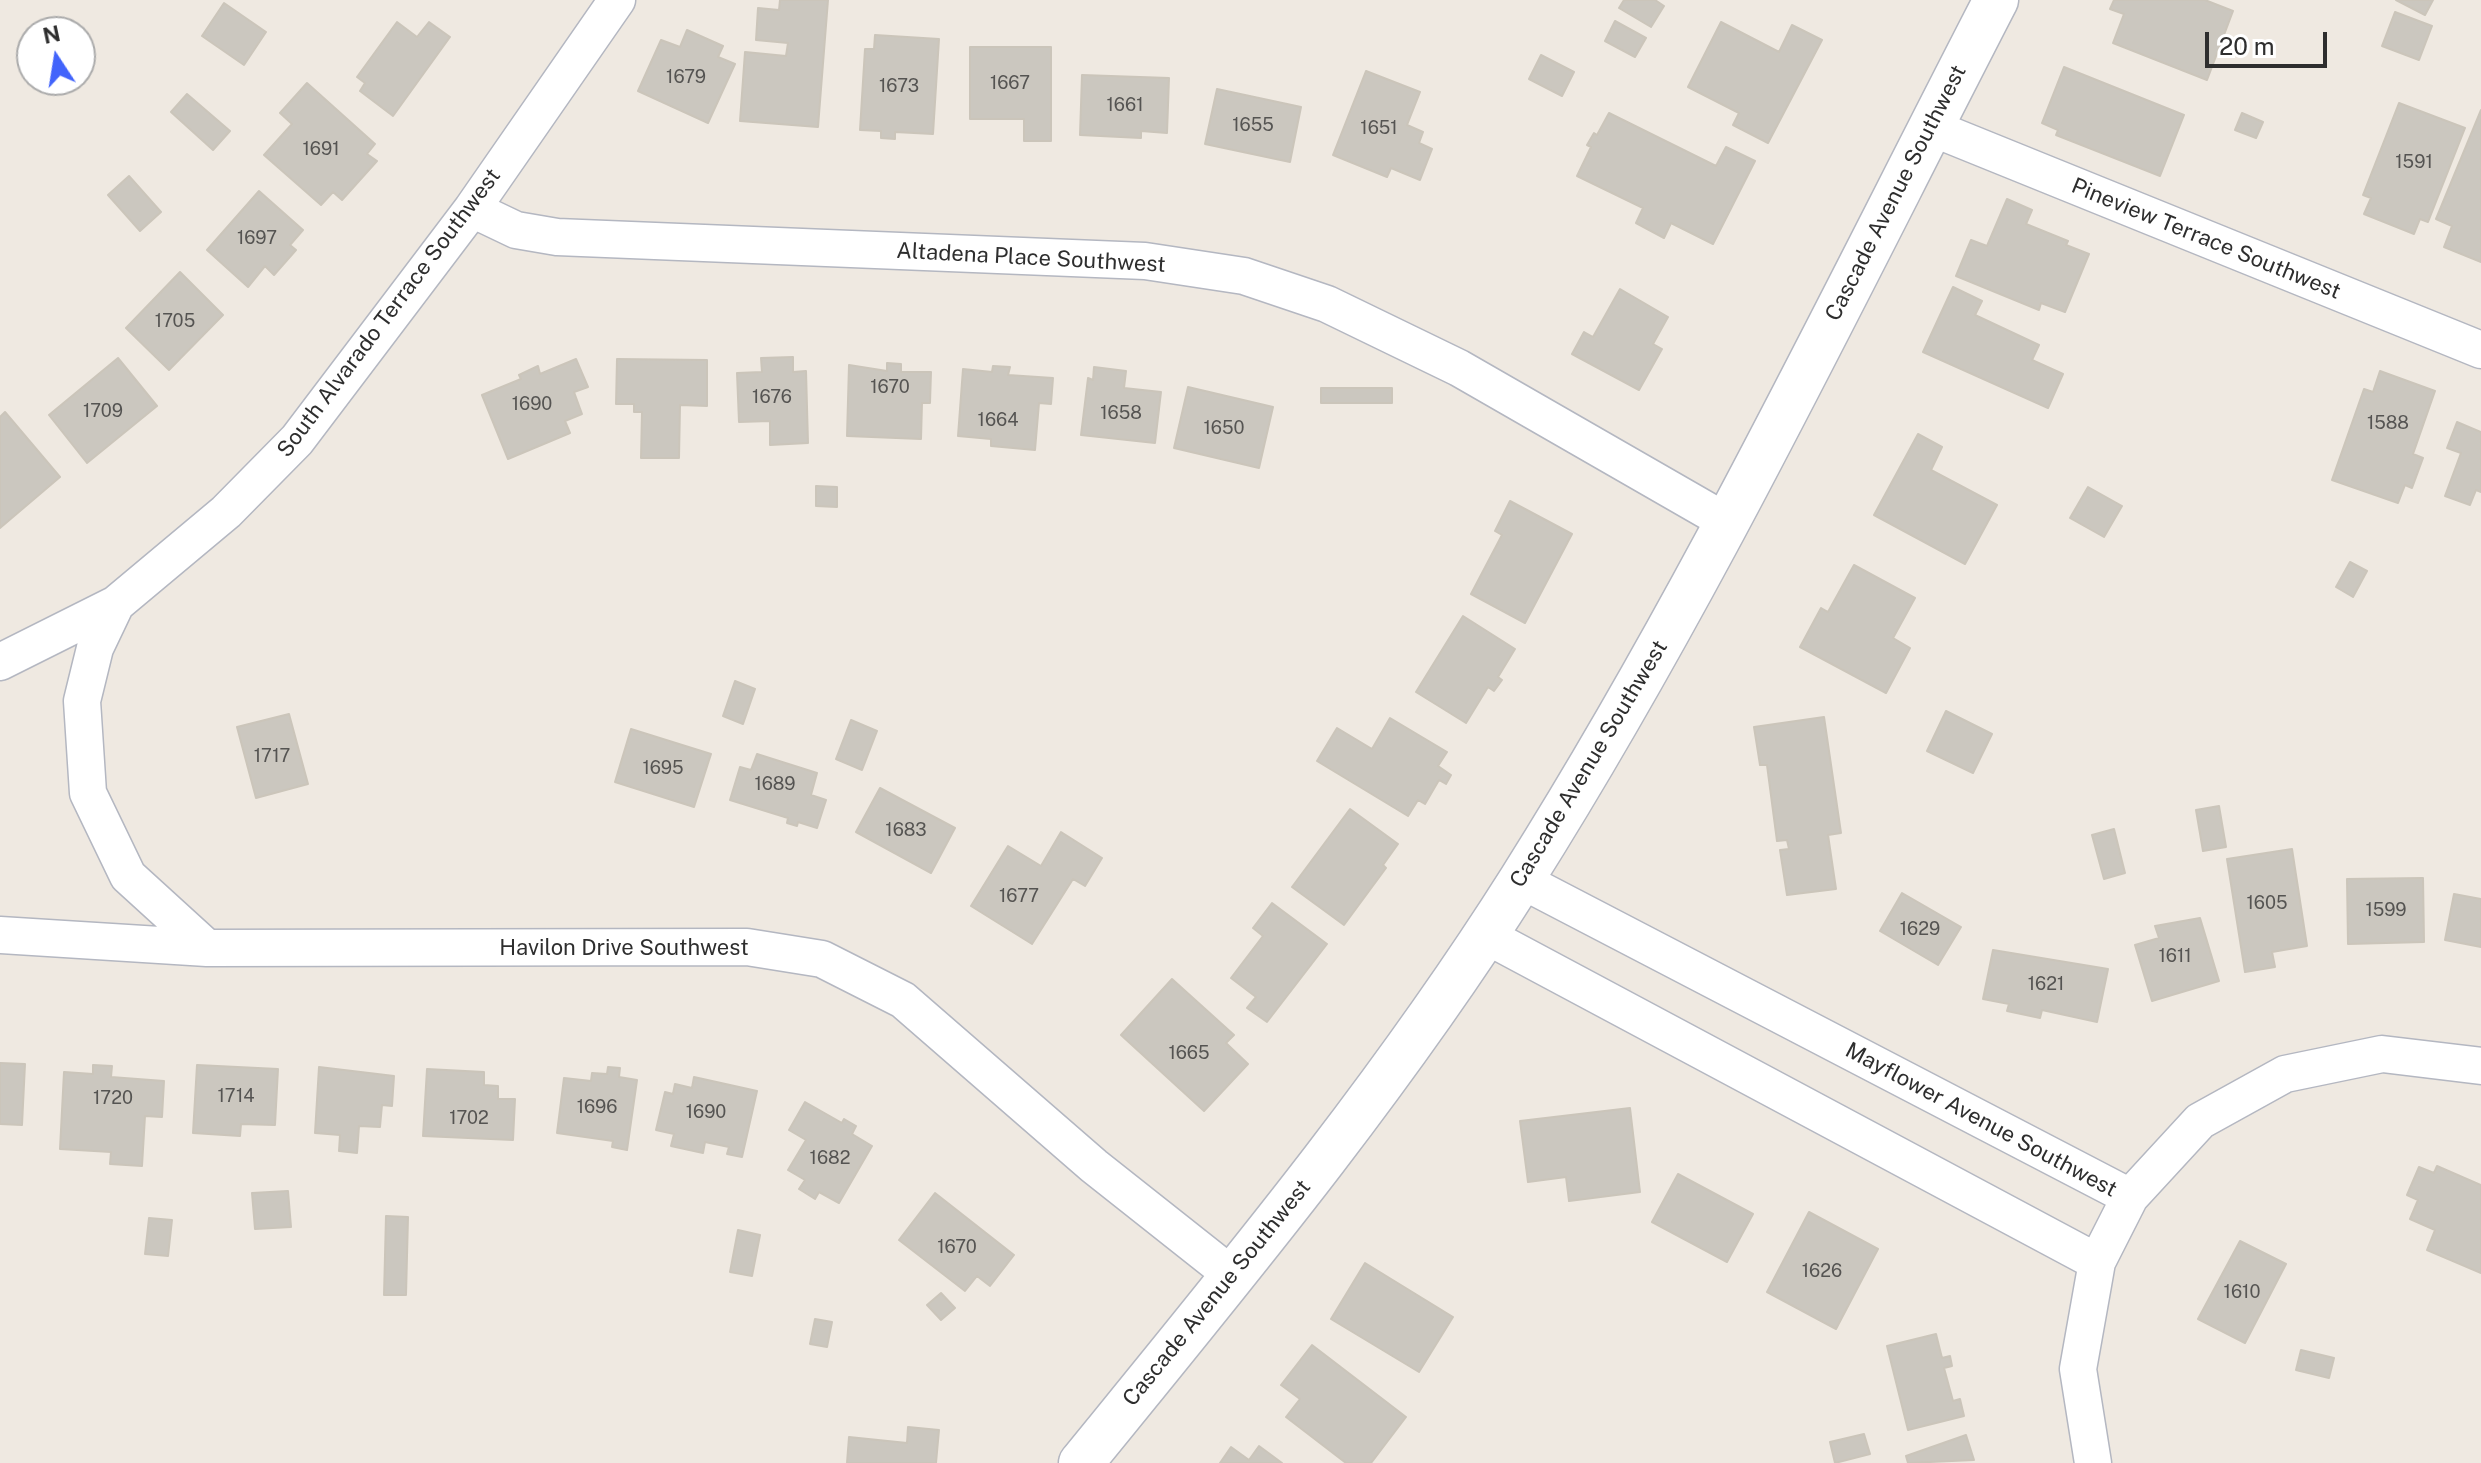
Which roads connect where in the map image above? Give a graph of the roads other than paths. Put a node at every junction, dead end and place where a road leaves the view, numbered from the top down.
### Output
1 (617, 0) edge
2 (1996, 0) edge
3 (1930, 127) junction
4 (472, 209) junction
5 (2481, 350) edge
6 (1727, 522) junction
7 (116, 604) junction
8 (0, 662) edge
9 (1521, 880) junction
10 (0, 935) edge
11 (1485, 935) junction
12 (207, 948) junction
13 (2481, 1066) edge
14 (2130, 1197) junction
15 (2097, 1262) junction
16 (1233, 1276) junction
17 (1081, 1463) edge
18 (2093, 1463) edge

1 - 4 street, South Alvarado Terrace Southwest
2 - 3 main road, Cascade Avenue Southwest
3 - 5 street, Pineview Terrace Southwest
3 - 6 main road, Cascade Avenue Southwest
4 - 6 street, Altadena Place Southwest
4 - 7 street, South Alvarado Terrace Southwest
6 - 9 main road, Cascade Avenue Southwest
7 - 8 street, South Alvarado Terrace Southwest
7 - 12 street
9 - 11 main road, Cascade Avenue Southwest
9 - 14 street, Mayflower Avenue Southwest
10 - 12 street, Havilon Drive Southwest
11 - 15 street
11 - 16 main road, Cascade Avenue Southwest
12 - 16 street, Havilon Drive Southwest
13 - 14 street, Mayflower Avenue Southwest
14 - 15 street
15 - 18 street
16 - 17 main road, Cascade Avenue Southwest

